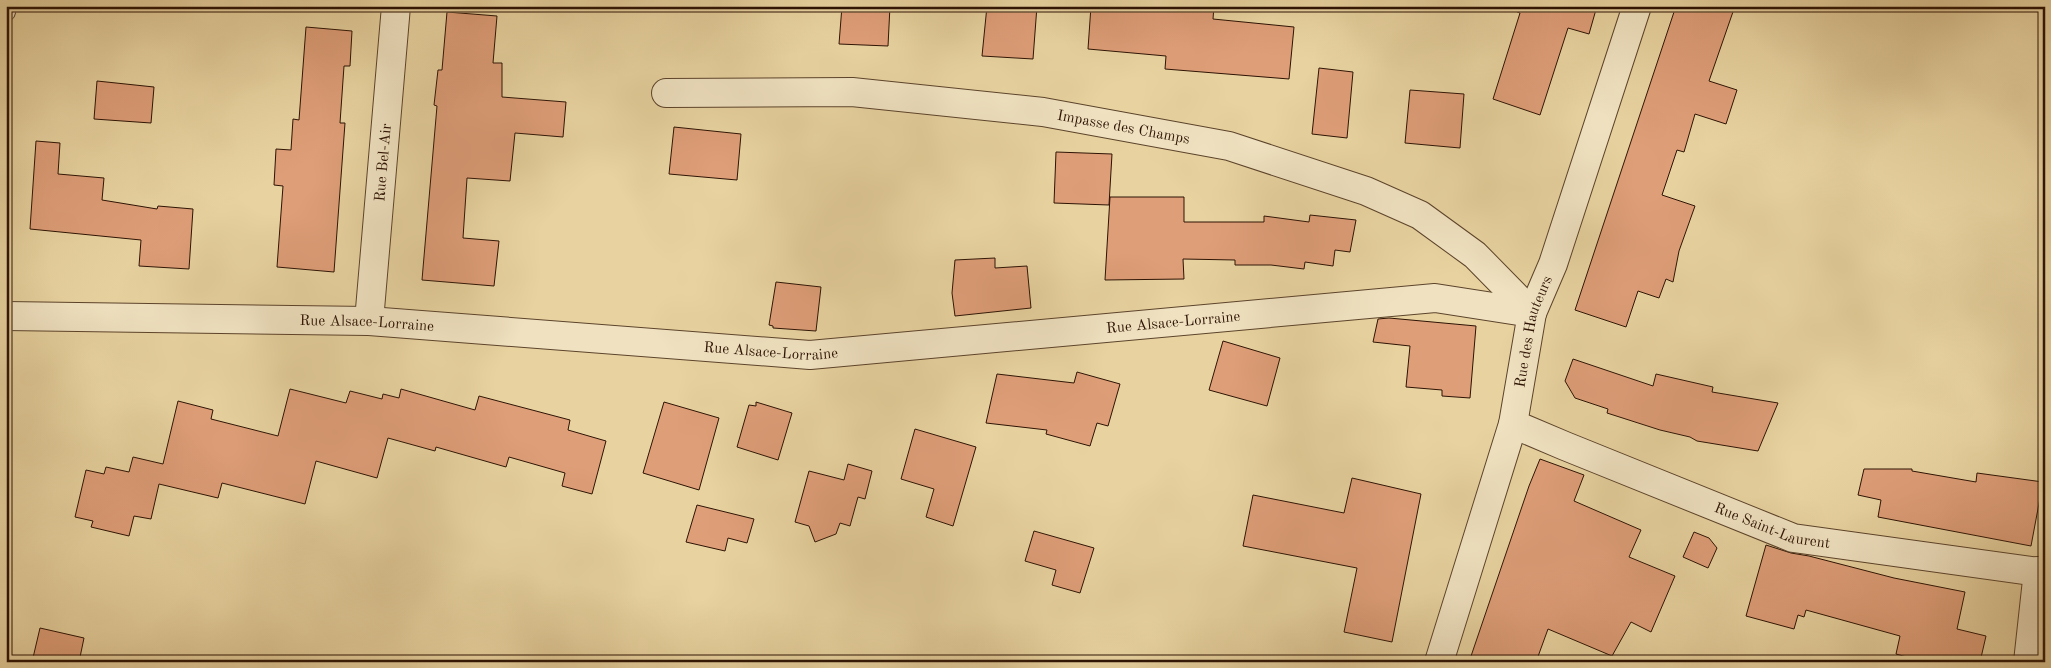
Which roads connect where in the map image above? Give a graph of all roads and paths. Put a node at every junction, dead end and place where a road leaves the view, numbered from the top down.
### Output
1 (7, 6) edge
2 (396, 6) edge
3 (1637, 6) edge
4 (6, 12) edge
5 (666, 93) dead end
6 (1532, 313) junction
7 (6, 316) edge
8 (369, 320) junction
9 (1513, 424) junction
10 (2042, 572) edge
11 (1439, 662) edge
12 (2028, 662) edge

1 - 4 lane
2 - 8 street, Rue Bel-Air
3 - 6 street, Rue des Hauteurs
5 - 6 street, Impasse des Champs
6 - 8 street, Rue Alsace-Lorraine
6 - 9 street, Rue des Hauteurs
7 - 8 street, Rue Alsace-Lorraine
9 - 10 street, Rue Saint-Laurent
9 - 11 street, Rue des Hauteurs
10 - 12 street

